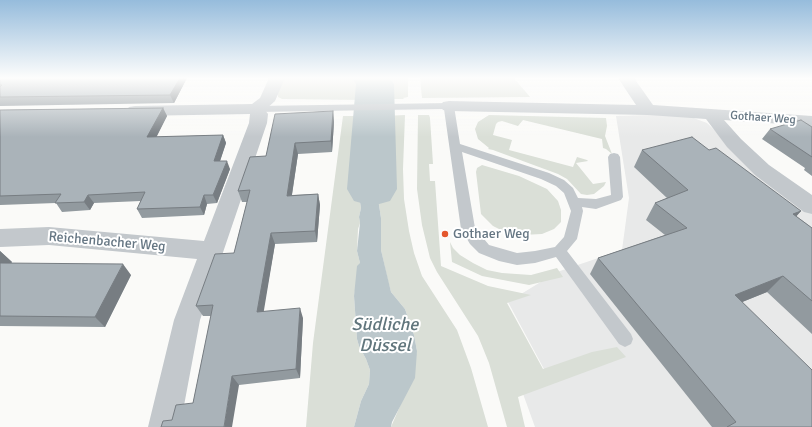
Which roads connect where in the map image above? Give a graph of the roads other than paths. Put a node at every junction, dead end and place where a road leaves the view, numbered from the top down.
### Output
1 (268, 98) edge
2 (640, 98) edge
3 (449, 106) junction
4 (256, 109) junction
5 (648, 110) junction
6 (120, 111) edge
7 (712, 114) junction
8 (812, 121) edge
9 (456, 146) junction
10 (614, 157) dead end
11 (575, 202) junction
12 (812, 206) edge
13 (0, 238) edge
14 (213, 251) junction
15 (559, 251) junction
16 (625, 339) dead end
17 (164, 427) edge

1 - 4 street
2 - 5 street
3 - 4 lane, Gothaer Weg
3 - 5 street, Gothaer Weg
3 - 9 lane
4 - 6 street, Gothaer Weg
4 - 14 street
5 - 7 street, Gothaer Weg
7 - 8 street, Gothaer Weg
7 - 12 street
9 - 11 lane
9 - 15 lane
10 - 11 lane
11 - 15 lane
13 - 14 street, Reichenbacher Weg
14 - 17 street
15 - 16 lane

